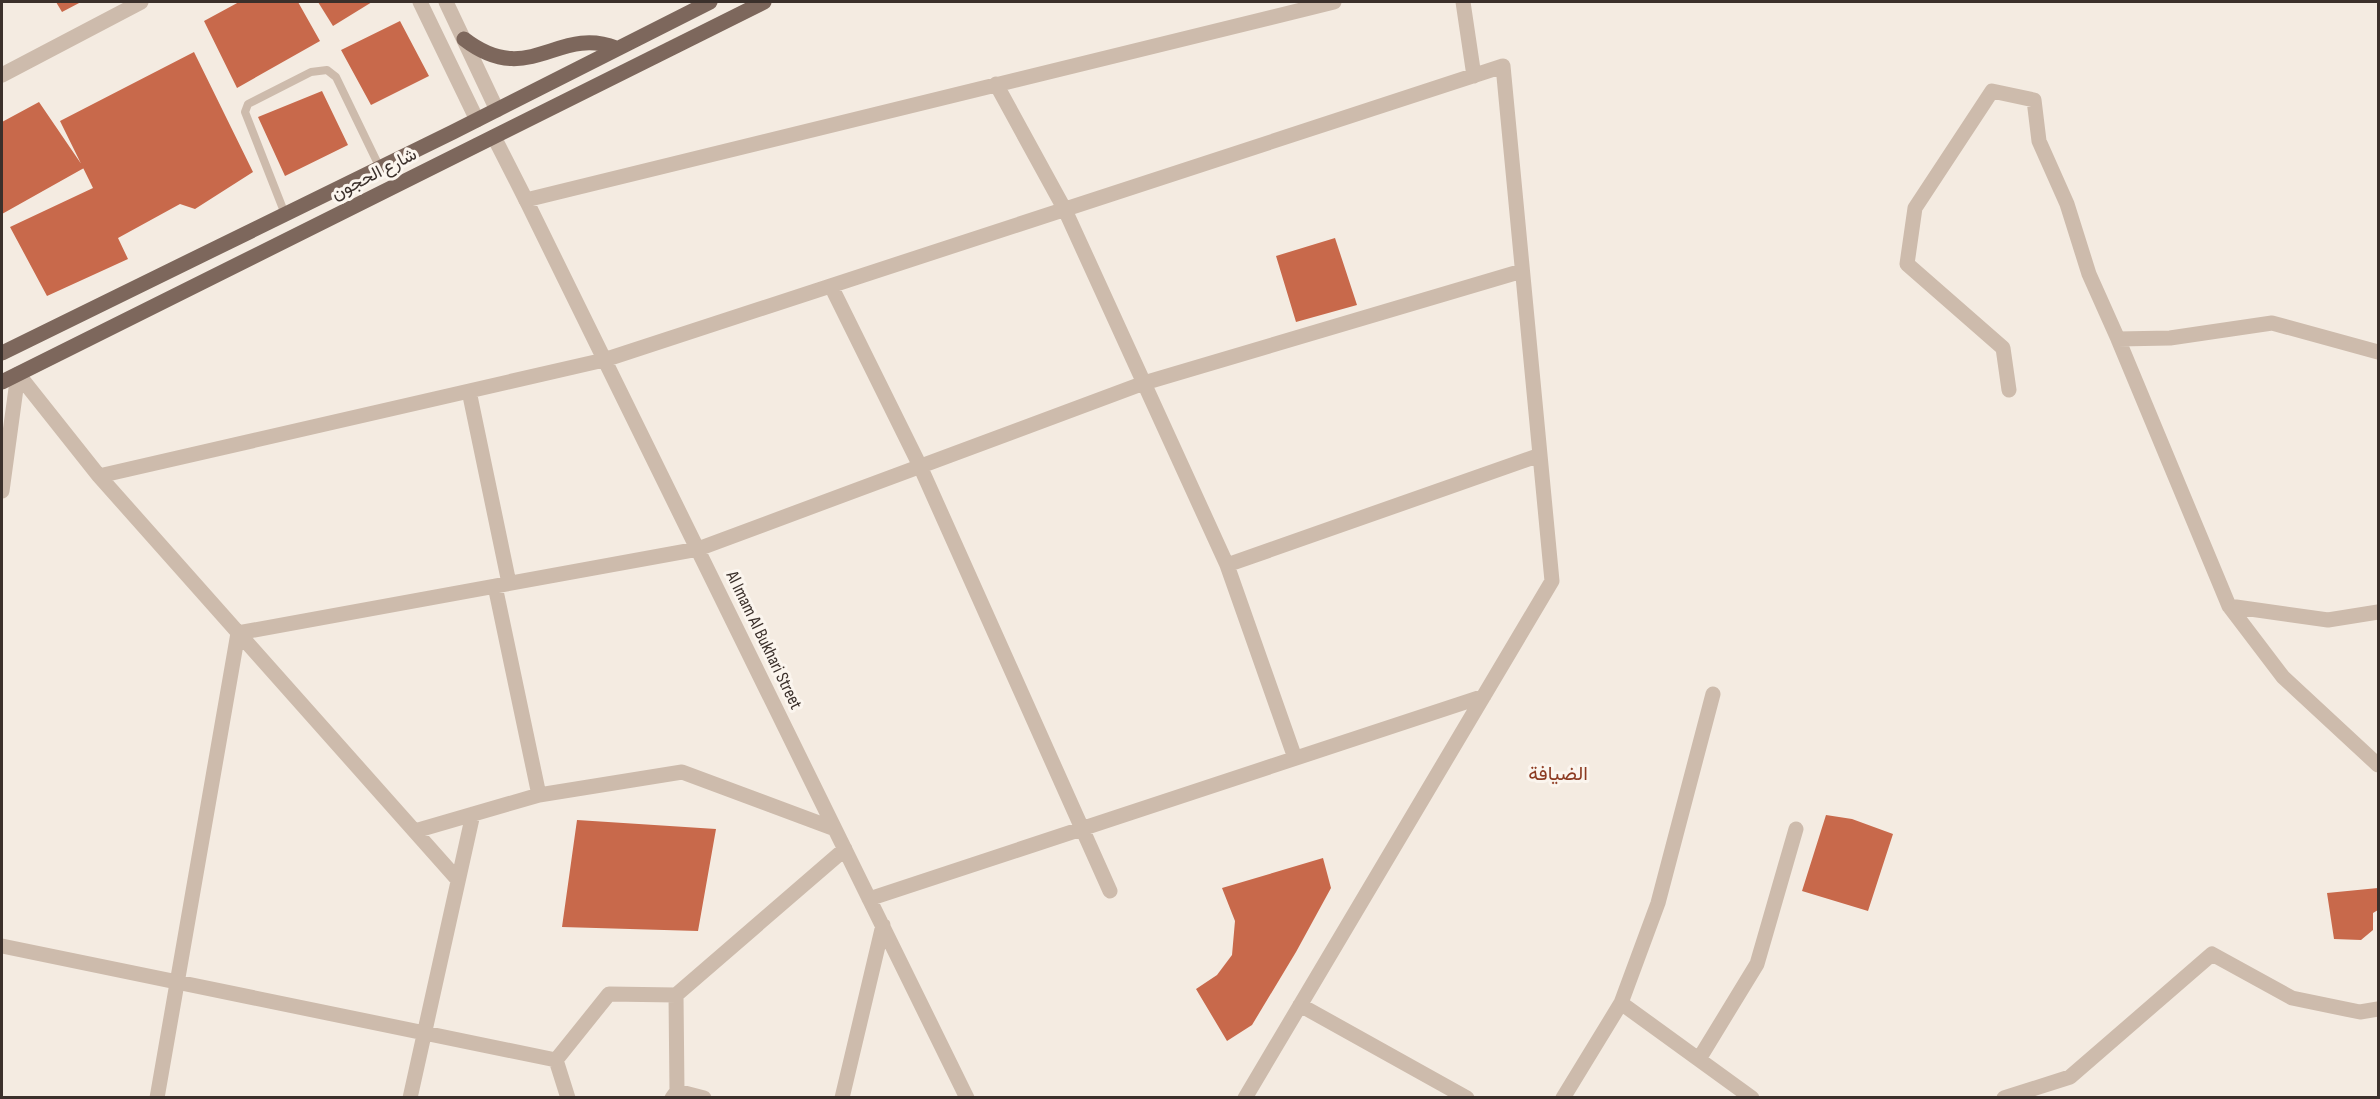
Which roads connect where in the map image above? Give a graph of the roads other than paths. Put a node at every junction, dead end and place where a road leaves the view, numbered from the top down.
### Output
1 (141, 2) edge
2 (420, 2) edge
3 (446, 2) edge
4 (710, 2) edge
5 (764, 2) edge
6 (1334, 2) edge
7 (1463, 2) edge
8 (464, 39) junction
9 (616, 48) junction
10 (2, 75) edge
11 (1474, 76) junction
12 (996, 84) junction
13 (497, 110) junction
14 (477, 120) junction
15 (494, 136) junction
16 (380, 168) junction
17 (526, 200) junction
18 (1065, 210) junction
19 (285, 214) junction
20 (1522, 271) junction
21 (831, 286) junction
22 (2118, 339) junction
23 (2379, 352) edge
24 (2, 353) edge
25 (604, 360) junction
26 (18, 374) junction
27 (2, 382) edge
28 (1144, 383) junction
29 (2009, 390) dead end
30 (469, 391) junction
31 (1540, 455) junction
32 (920, 466) junction
33 (99, 476) junction
34 (2, 491) edge
35 (698, 549) junction
36 (1227, 565) junction
37 (502, 585) junction
38 (2229, 606) junction
39 (2379, 612) edge
40 (238, 633) junction
41 (1713, 694) dead end
42 (1484, 696) junction
43 (1295, 758) junction
44 (2379, 765) edge
45 (539, 795) junction
46 (473, 814) junction
47 (835, 829) junction
48 (1084, 829) junction
49 (1796, 829) dead end
50 (415, 831) junction
51 (845, 849) junction
52 (458, 880) junction
53 (1110, 891) dead end
54 (869, 899) junction
55 (883, 926) junction
56 (2, 946) edge
57 (177, 982) junction
58 (676, 996) junction
59 (1621, 1003) junction
60 (1300, 1005) junction
61 (2379, 1009) edge
62 (424, 1033) junction
63 (1699, 1059) junction
64 (556, 1060) junction
65 (674, 1094) edge
66 (157, 1098) edge
67 (410, 1098) edge
68 (568, 1098) edge
69 (704, 1098) edge
70 (842, 1098) edge
71 (967, 1098) edge
72 (1245, 1098) edge
73 (1467, 1098) edge
74 (1563, 1098) edge
75 (1752, 1098) edge
76 (2004, 1098) edge

1 - 10 street
2 - 14 street
3 - 8 street
4 - 9 main road, شارع الحجون
5 - 15 main road, شارع الحجون
6 - 12 street
7 - 11 street
8 - 9 main road
8 - 13 street
9 - 13 main road, شارع الحجون
11 - 18 street
11 - 20 street
12 - 17 street
12 - 18 street
13 - 14 main road, شارع الحجون
14 - 16 main road, شارع الحجون
15 - 17 street, Al Imam Al Bukhari Street
15 - 26 main road, شارع الحجون
16 - 19 main road, شارع الحجون
16 - 19 lane
17 - 25 street, Al Imam Al Bukhari Street
18 - 21 street
18 - 28 street
19 - 24 main road, شارع الحجون
20 - 28 street
20 - 31 street
21 - 25 street
21 - 32 street
22 - 23 street
22 - 29 street
22 - 38 street
25 - 30 street
25 - 35 street, Al Imam Al Bukhari Street
26 - 27 main road, شارع الحجون
26 - 33 street
26 - 34 street
28 - 32 street
28 - 36 street
30 - 33 street
30 - 37 street
31 - 36 street
31 - 42 street
32 - 35 street
32 - 48 street
33 - 40 street
35 - 37 street
35 - 47 street, Al Imam Al Bukhari Street
36 - 43 street
37 - 40 street
37 - 45 street
38 - 39 street
38 - 44 street
40 - 50 street
40 - 57 street
41 - 59 street
42 - 43 street
42 - 60 street
43 - 48 street
45 - 46 street
45 - 47 street
46 - 50 street
46 - 52 street
47 - 51 street, Al Imam Al Bukhari Street
48 - 53 street
48 - 54 street
49 - 63 street
50 - 52 street
51 - 54 street, Al Imam Al Bukhari Street
51 - 58 street
52 - 62 street
54 - 55 street, Al Imam Al Bukhari Street
55 - 70 street
55 - 71 street, Al Imam Al Bukhari Street
56 - 57 street
57 - 62 street
57 - 66 street
58 - 64 street
58 - 65 street
59 - 63 street
59 - 74 street
60 - 72 street
60 - 73 street
61 - 76 street
62 - 64 street
62 - 67 street
63 - 75 street
64 - 68 street
65 - 69 street

